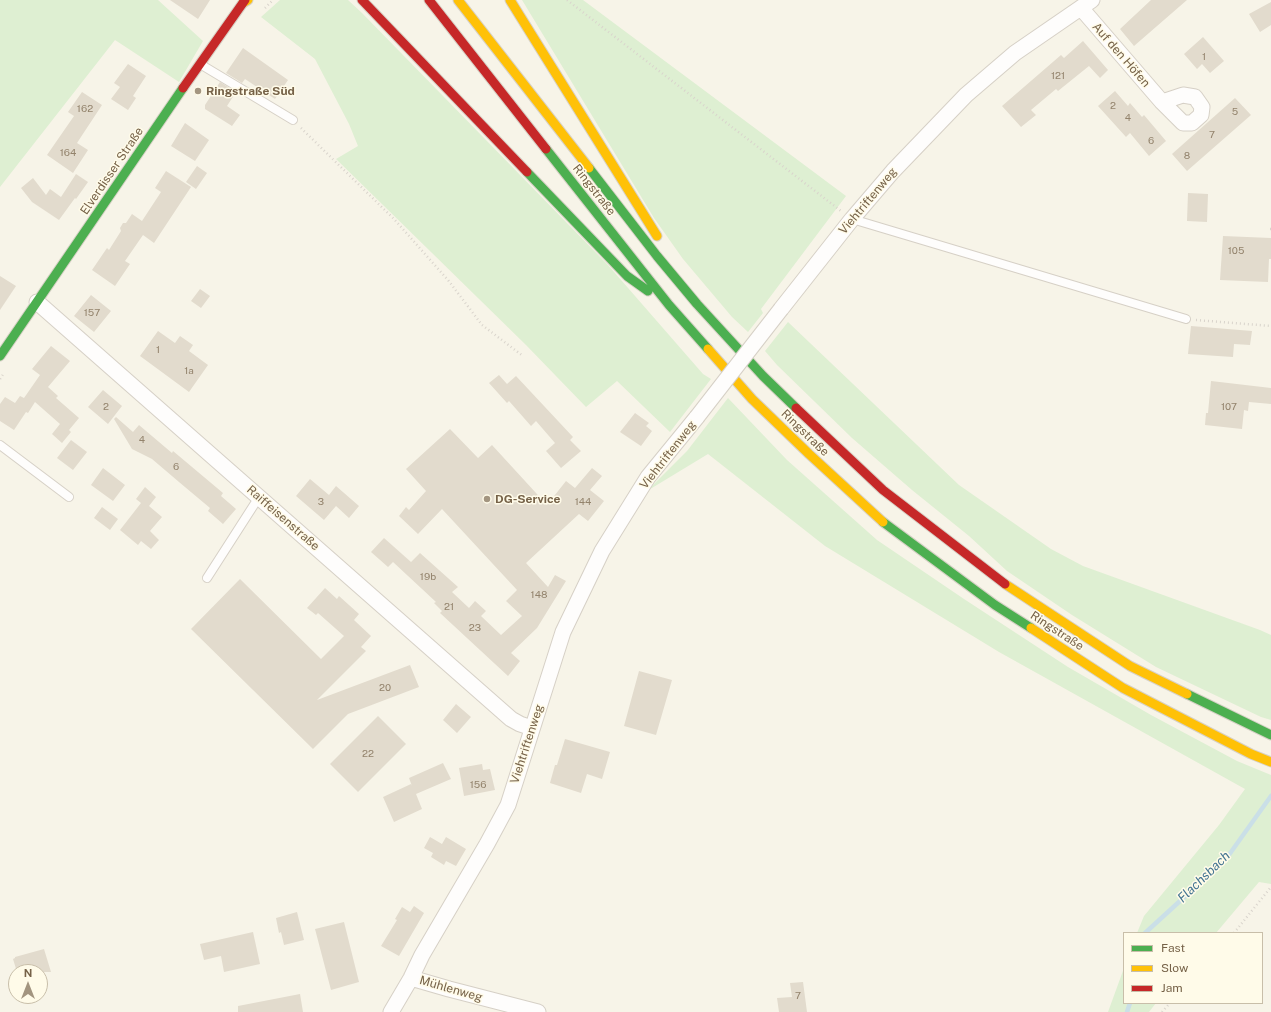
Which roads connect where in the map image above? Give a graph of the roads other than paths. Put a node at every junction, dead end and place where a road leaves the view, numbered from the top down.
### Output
1 (429, 0) edge
2 (458, 0) edge
3 (510, 0) edge
4 (245, 1) edge
5 (363, 1) edge
6 (1086, 4) edge
7 (200, 63) junction
8 (1162, 102) dead end
9 (293, 120) road end
10 (852, 219) junction
11 (661, 242) dead end
12 (694, 286) dead end
13 (37, 302) junction
14 (697, 304) junction
15 (669, 306) junction
16 (1186, 319) road end
17 (0, 356) edge
18 (0, 445) edge
19 (69, 497) dead end
20 (259, 497) junction
21 (207, 578) dead end
22 (532, 728) junction
23 (1268, 734) edge
24 (1271, 762) edge
25 (411, 978) junction
26 (391, 1012) edge
27 (538, 1012) edge

1 - 15 main road, Ringstraße
2 - 14 main road, Ringstraße
3 - 11 main road
4 - 7 main road, Elverdisser Straße
5 - 15 main road
6 - 8 street, Auf den Höfen
6 - 10 street, Viehtriftenweg
7 - 9 lane
7 - 13 main road, Elverdisser Straße
10 - 16 lane
10 - 22 street, Viehtriftenweg, bridge
12 - 14 main road
13 - 17 main road, Elverdisser Straße
13 - 20 street, Raiffeisenstraße
14 - 23 main road, Ringstraße
15 - 24 main road, Ringstraße
18 - 19 lane
20 - 21 lane
20 - 22 street, Raiffeisenstraße
22 - 25 street, Viehtriftenweg
25 - 26 street, Viehtriftenweg
25 - 27 street, Mühlenweg

